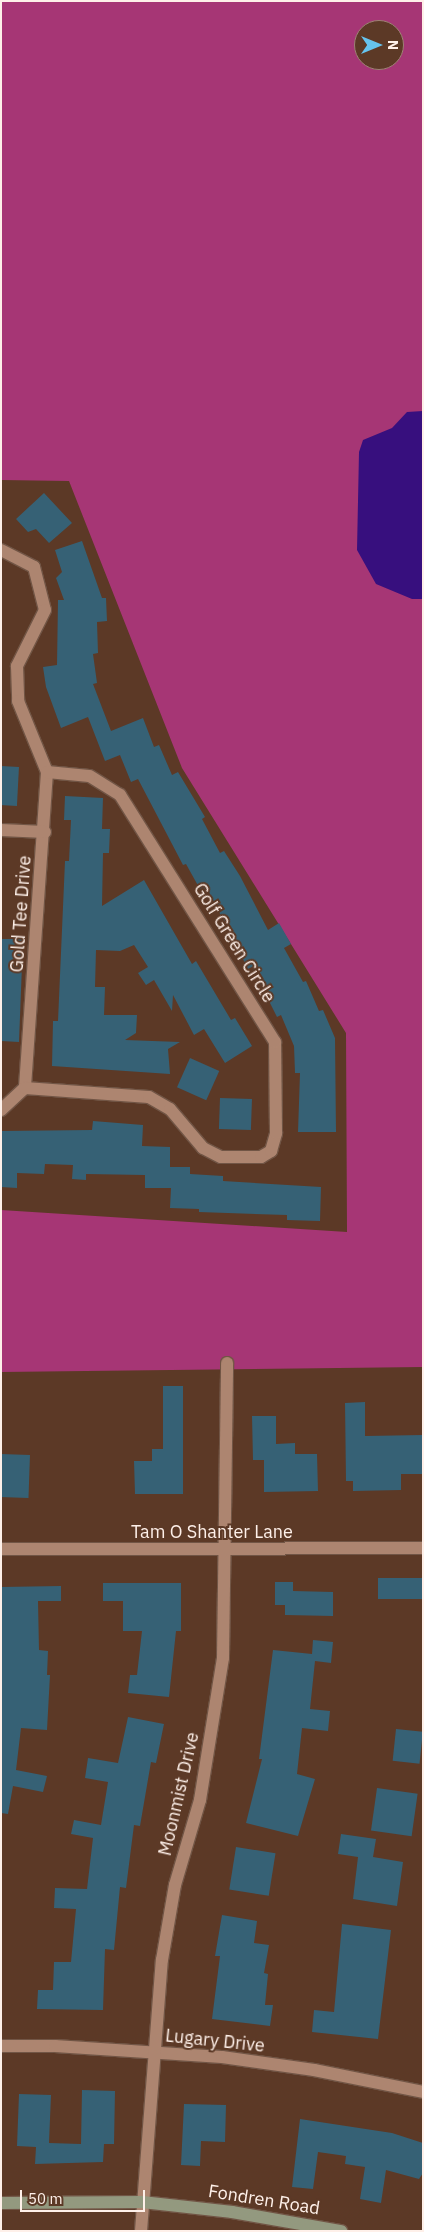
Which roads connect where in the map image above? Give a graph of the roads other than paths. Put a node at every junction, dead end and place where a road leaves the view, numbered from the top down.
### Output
1 (1, 550) edge
2 (47, 772) junction
3 (1, 830) edge
4 (45, 832) junction
5 (25, 1088) junction
6 (1, 1110) edge
7 (227, 1363) dead end
8 (423, 1548) edge
9 (1, 1549) edge
10 (227, 1550) junction
11 (1, 2046) edge
12 (154, 2052) junction
13 (422, 2089) edge
14 (142, 2202) junction
15 (1, 2203) edge
16 (141, 2231) edge
17 (341, 2231) edge

1 - 2 street
2 - 4 street, Gold Tee Drive
2 - 5 street, Golf Green Circle
3 - 4 street
4 - 5 street, Gold Tee Drive
5 - 6 street
7 - 10 street, Moonmist Drive
8 - 10 street, Tam O Shanter Lane
9 - 10 street, Tam O Shanter Lane
10 - 12 street, Moonmist Drive
11 - 12 street, Lugary Drive
12 - 13 street, Lugary Drive
12 - 14 street, Moonmist Drive
14 - 15 main road, Fondren Road
14 - 16 street, Moonmist Drive
14 - 17 main road, Fondren Road

